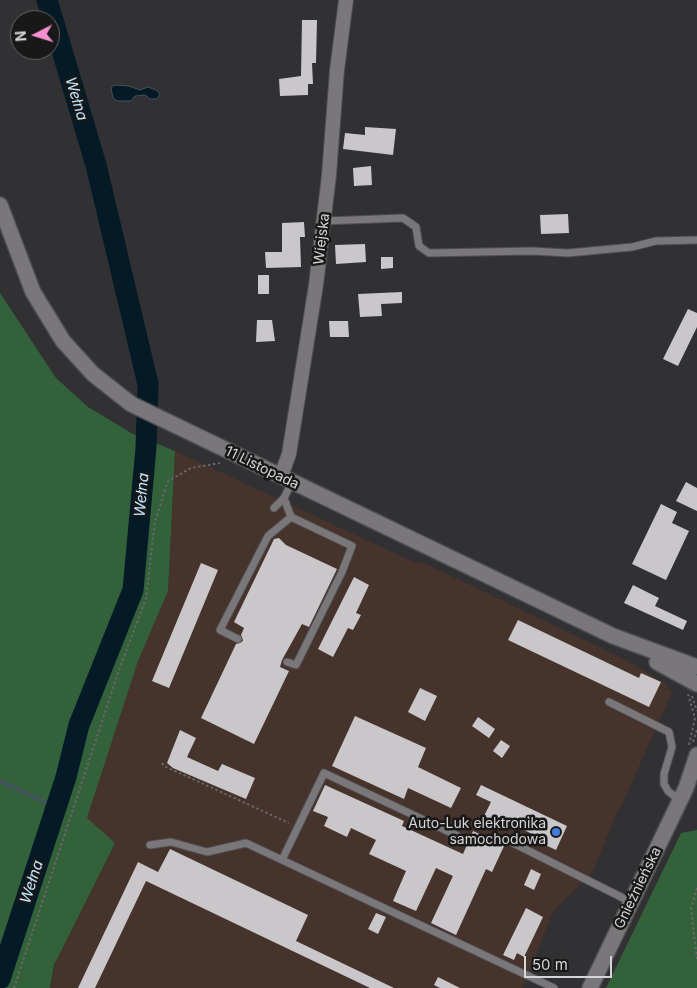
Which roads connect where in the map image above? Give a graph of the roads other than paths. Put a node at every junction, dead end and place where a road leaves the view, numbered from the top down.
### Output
1 (346, 0) edge
2 (0, 205) edge
3 (324, 221) junction
4 (697, 240) edge
5 (286, 479) junction
6 (284, 498) junction
7 (274, 508) dead end
8 (291, 517) junction
9 (613, 636) junction
10 (238, 639) dead end
11 (287, 662) dead end
12 (697, 667) edge
13 (697, 684) edge
14 (609, 702) dead end
15 (697, 755) edge
16 (697, 773) edge
17 (683, 795) junction
18 (458, 836) dead end
19 (513, 843) dead end
20 (150, 845) dead end
21 (282, 860) junction
22 (631, 902) junction
23 (554, 988) edge
24 (590, 988) edge

1 - 3 street, Wiejska
2 - 5 main road, 11 Listopada
3 - 4 lane
3 - 5 street, Wiejska
5 - 6 lane
5 - 9 main road, 11 Listopada
6 - 7 lane
6 - 8 lane
8 - 10 lane
8 - 11 lane
9 - 12 main road, 11 Listopada
9 - 13 main road, 11 Listopada
14 - 17 lane
15 - 17 main road, Gnieźnieńska
16 - 17 main road, Gnieźnieńska
17 - 22 main road, Gnieźnieńska
18 - 21 lane
19 - 22 lane
20 - 21 lane
21 - 23 lane
22 - 24 main road, Gnieźnieńska

